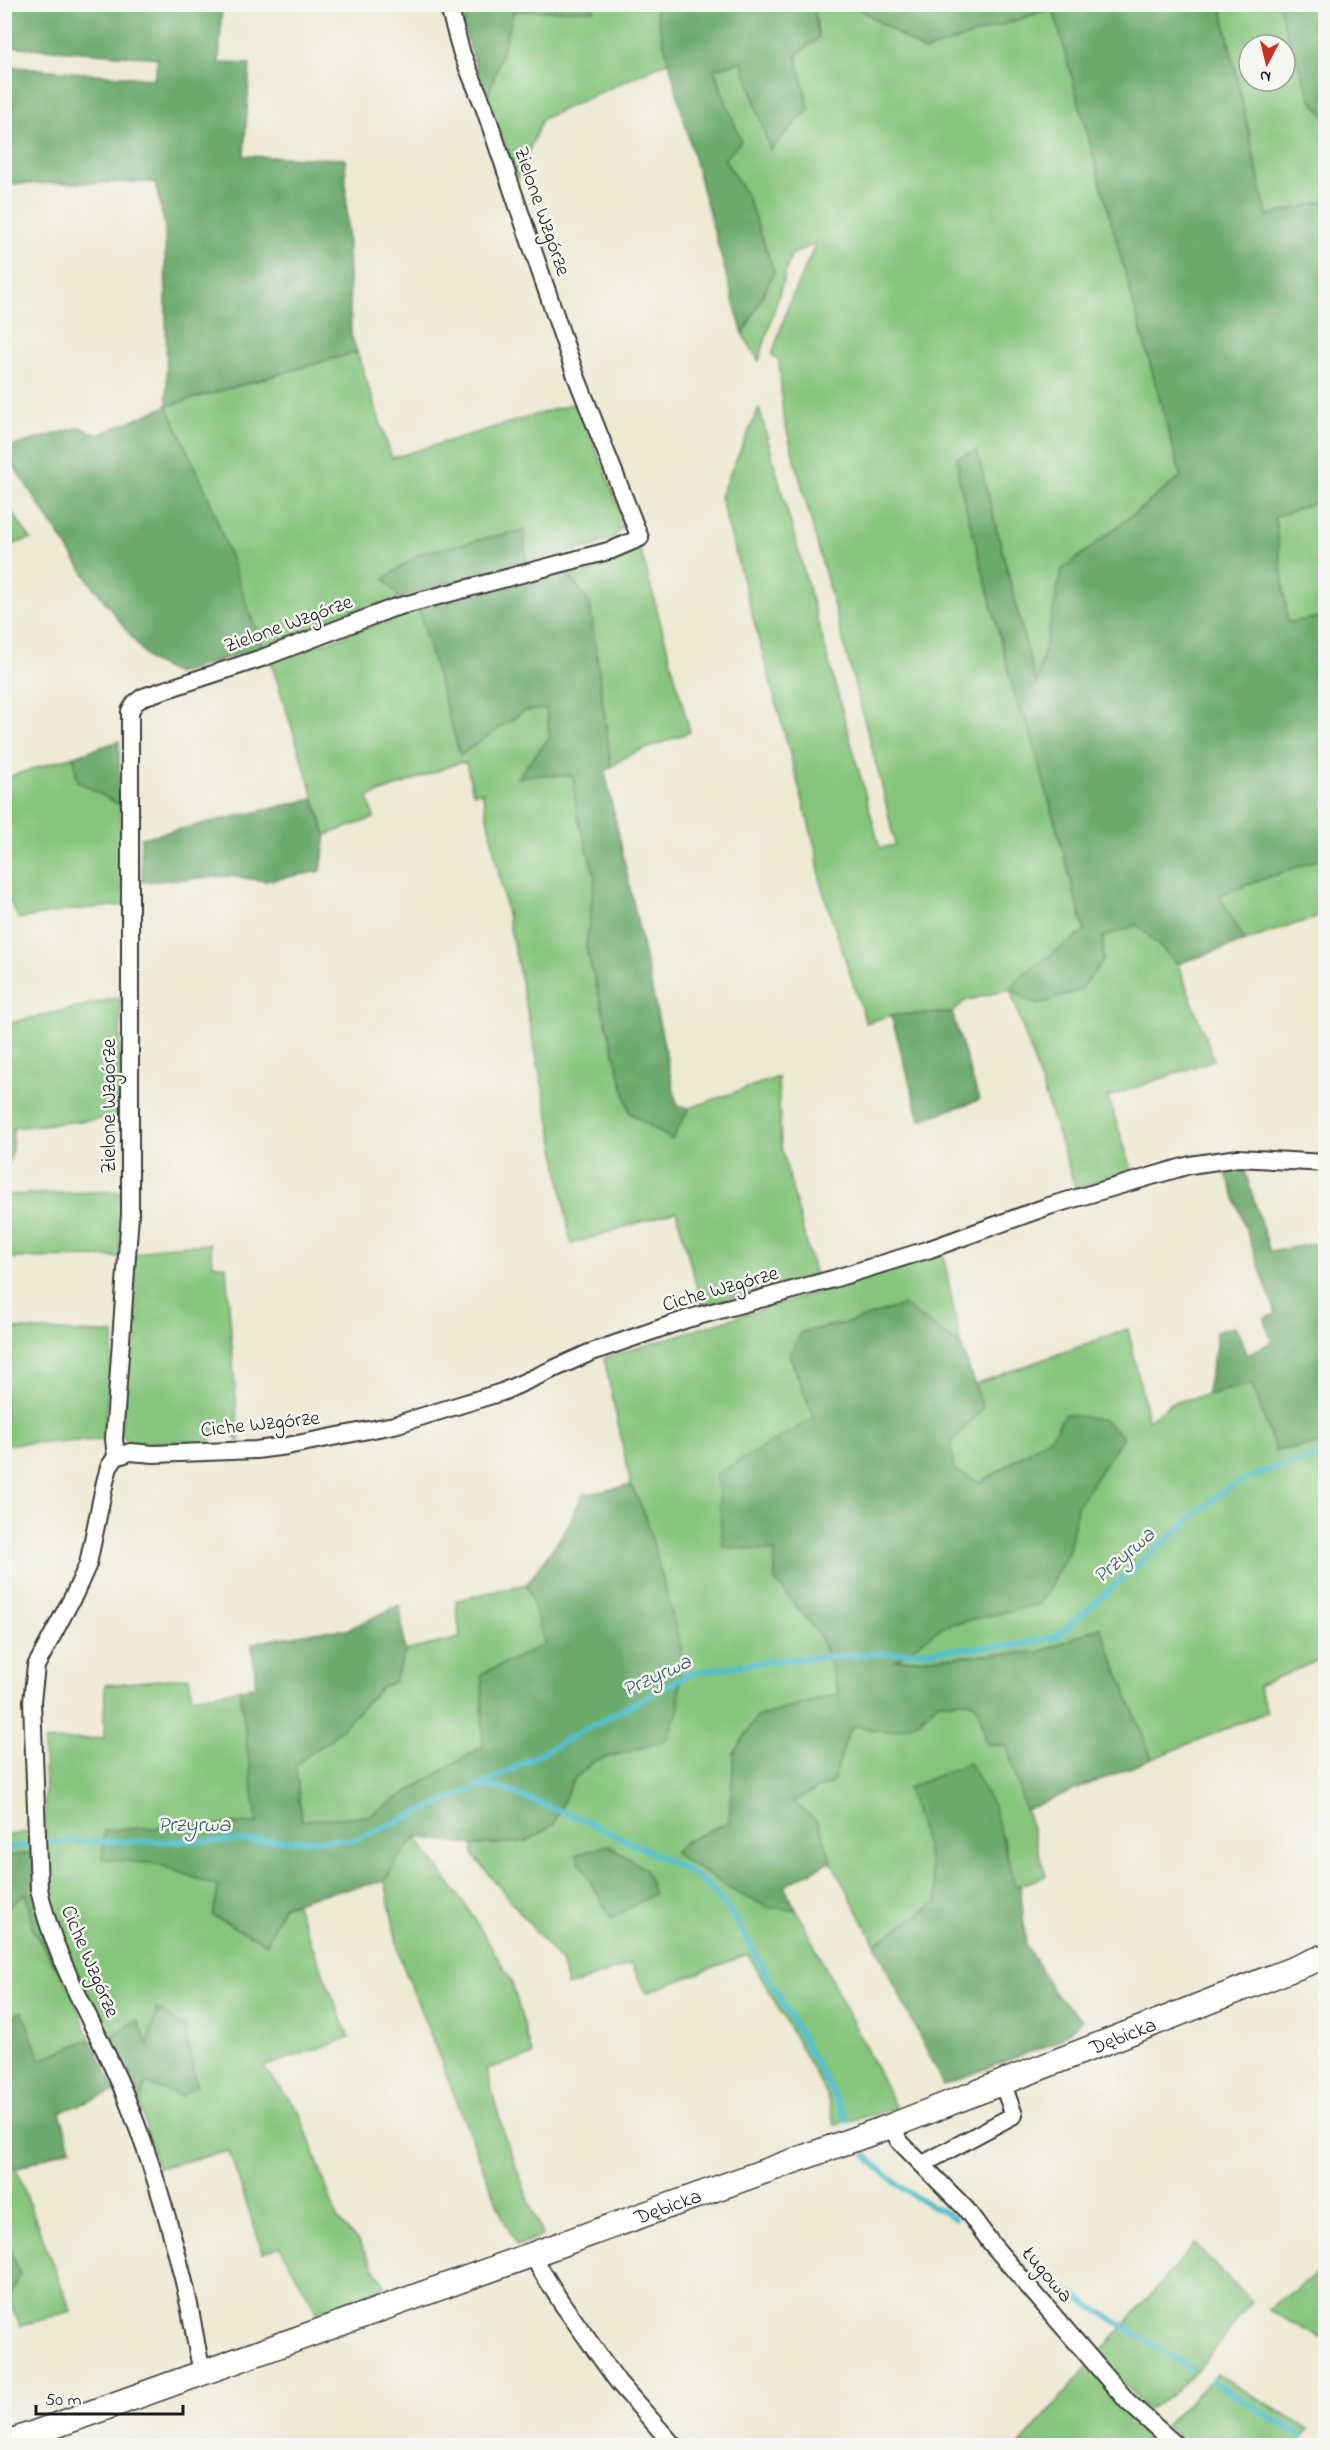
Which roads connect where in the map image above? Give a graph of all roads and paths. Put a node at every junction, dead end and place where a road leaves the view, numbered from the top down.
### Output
1 (448, 4) edge
2 (1326, 1163) edge
3 (116, 1457) junction
4 (1326, 1956) edge
5 (1002, 2082) junction
6 (891, 2126) junction
7 (923, 2164) junction
8 (531, 2254) junction
9 (202, 2372) junction
10 (4, 2444) edge
11 (674, 2445) edge
12 (1177, 2445) edge

1 - 3 street, Zielone Wzgórze
2 - 3 street, Ciche Wzgórze
3 - 9 street, Ciche Wzgórze
4 - 5 street, Dębicka
5 - 6 street, Dębicka
5 - 7 street
6 - 7 street, Ługowa
6 - 8 street, Dębicka
7 - 12 street, Ługowa
8 - 9 street, Dębicka
8 - 11 street
9 - 10 street, Dębicka

